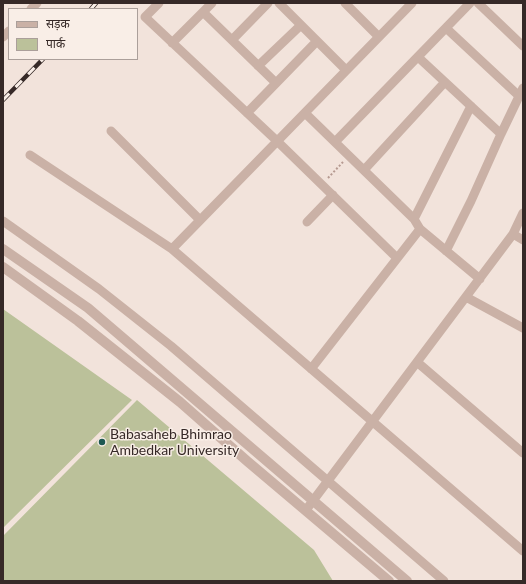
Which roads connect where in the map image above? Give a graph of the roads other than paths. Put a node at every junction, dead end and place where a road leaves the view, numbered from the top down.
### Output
1 (159, 3) edge
2 (212, 3) edge
3 (268, 3) edge
4 (280, 3) edge
5 (344, 3) edge
6 (412, 3) edge
7 (470, 3) edge
8 (478, 3) edge
9 (203, 12) junction
10 (301, 25) junction
11 (446, 28) junction
12 (379, 37) junction
13 (232, 40) junction
14 (317, 41) junction
15 (172, 43) junction
16 (523, 46) edge
17 (418, 57) junction
18 (258, 66) junction
19 (346, 70) junction
20 (445, 82) junction
21 (276, 84) junction
22 (521, 92) edge
23 (470, 106) junction
24 (247, 113) junction
25 (305, 113) junction
26 (111, 131) dead end
27 (501, 134) junction
28 (277, 141) junction
29 (335, 142) junction
30 (30, 155) dead end
31 (364, 170) junction
32 (333, 195) junction
33 (523, 213) edge
34 (414, 219) junction
35 (200, 220) junction
36 (3, 221) edge
37 (308, 222) dead end
38 (420, 229) junction
39 (513, 234) junction
40 (523, 240) edge
41 (3, 249) edge
42 (172, 249) junction
43 (446, 251) junction
44 (397, 258) junction
45 (3, 267) edge
46 (480, 279) junction
47 (466, 297) junction
48 (523, 328) edge
49 (417, 362) junction
50 (311, 369) junction
51 (372, 421) junction
52 (523, 453) edge
53 (328, 480) junction
54 (313, 500) junction
55 (306, 510) junction
56 (523, 551) edge
57 (389, 581) edge
58 (407, 581) edge
59 (444, 581) edge

1 - 15 street
2 - 9 street
3 - 13 street
4 - 10 street
5 - 12 street
6 - 12 street
7 - 11 street
8 - 16 street
9 - 13 street
9 - 15 street
10 - 14 street
10 - 18 street
11 - 17 street
11 - 22 street
12 - 19 street
13 - 18 street
14 - 19 street
14 - 21 street
15 - 24 street
17 - 20 street
17 - 29 street
18 - 21 street
19 - 25 street
20 - 23 street
20 - 31 street
21 - 24 street
22 - 27 street
23 - 27 street
23 - 34 street
24 - 28 street
25 - 28 street
25 - 29 street
26 - 35 street
27 - 43 street
28 - 32 street
28 - 35 street
29 - 31 street
30 - 42 street
31 - 34 street
32 - 37 street
32 - 44 street
33 - 39 street
34 - 38 street
35 - 42 street
36 - 53 street
38 - 43 street
38 - 44 street
39 - 40 street
39 - 46 street
41 - 54 street
42 - 50 street
43 - 46 street
44 - 50 street
45 - 55 street
46 - 47 street
47 - 48 street
47 - 49 street
49 - 51 street
49 - 52 street
50 - 51 street
51 - 53 street
51 - 56 street
53 - 54 street
53 - 59 street
54 - 55 street
54 - 58 street
55 - 57 street

